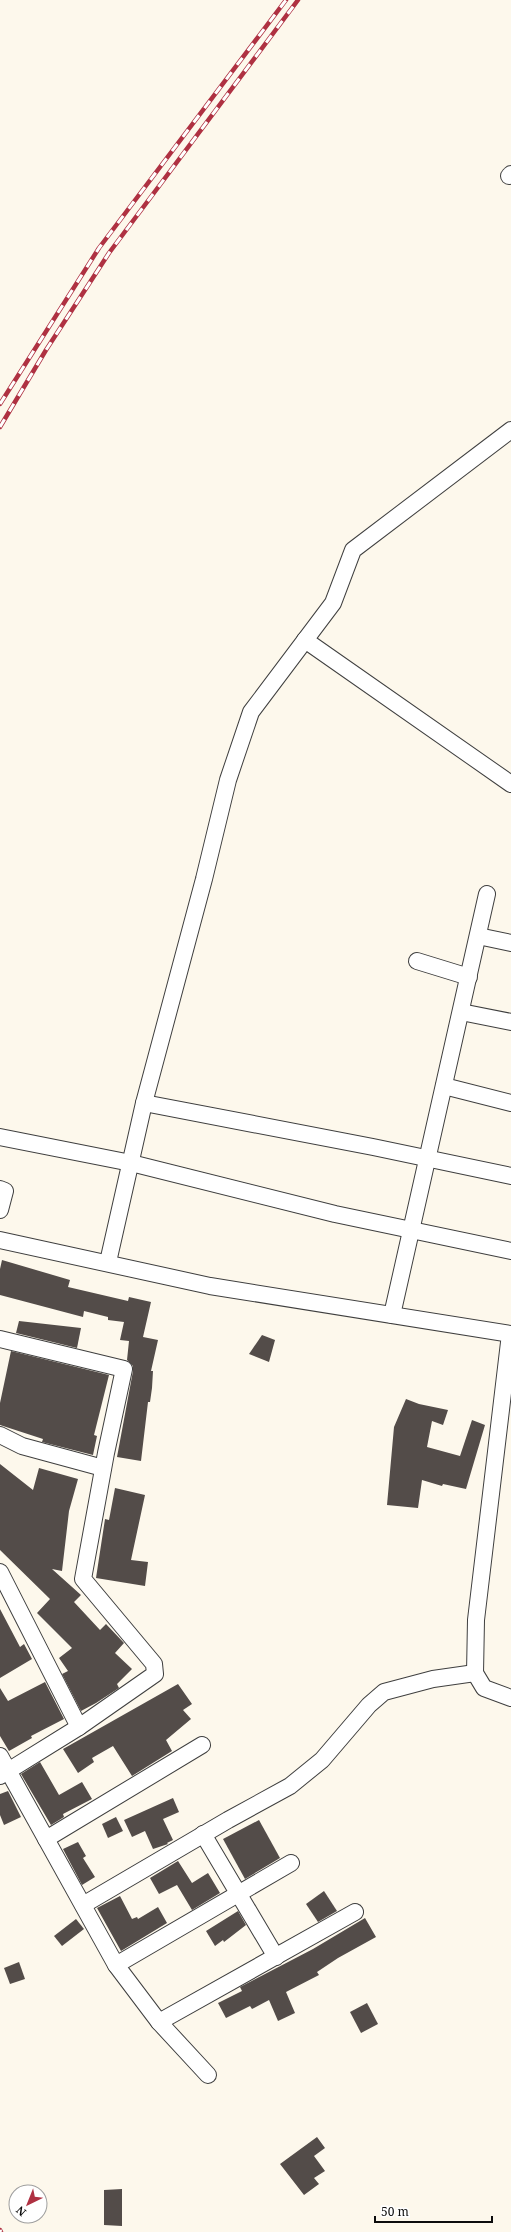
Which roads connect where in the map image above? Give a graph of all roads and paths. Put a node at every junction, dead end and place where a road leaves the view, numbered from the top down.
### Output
1 (511, 430) edge
2 (305, 640) junction
3 (511, 784) edge
4 (487, 894) dead end
5 (478, 936) junction
6 (511, 943) edge
7 (417, 961) dead end
8 (469, 977) junction
9 (461, 1012) junction
10 (511, 1022) edge
11 (444, 1086) junction
12 (511, 1103) edge
13 (144, 1104) junction
14 (0, 1137) edge
15 (428, 1158) junction
16 (131, 1163) junction
17 (511, 1176) edge
18 (0, 1189) edge
19 (0, 1210) edge
20 (411, 1230) junction
21 (0, 1240) edge
22 (511, 1252) edge
23 (108, 1262) junction
24 (392, 1315) junction
25 (511, 1334) edge
26 (0, 1339) edge
27 (0, 1435) edge
28 (103, 1468) junction
29 (0, 1572) edge
30 (475, 1673) junction
31 (511, 1698) edge
32 (79, 1727) junction
33 (202, 1745) dead end
34 (0, 1756) edge
35 (4, 1773) edge
36 (203, 1834) junction
37 (46, 1839) junction
38 (291, 1863) dead end
39 (239, 1894) junction
40 (83, 1905) junction
41 (355, 1912) dead end
42 (276, 1957) junction
43 (116, 1965) junction
44 (159, 2022) junction
45 (208, 2075) dead end

1 - 2 street
2 - 3 street
2 - 13 street
4 - 5 street
5 - 6 street
5 - 8 street
7 - 8 street
8 - 9 street
9 - 10 street
9 - 11 street
11 - 12 street
11 - 15 street
13 - 15 street
13 - 16 street
14 - 16 street
15 - 17 street
15 - 20 street
16 - 20 street
16 - 23 street
18 - 19 street
20 - 22 street
20 - 24 street
21 - 23 street
23 - 24 street
24 - 25 street
25 - 30 street
26 - 28 street
27 - 28 street
28 - 32 street
29 - 32 street
30 - 31 street
30 - 36 street
32 - 35 street
33 - 37 street
34 - 35 street
35 - 37 street
36 - 39 street
36 - 40 street
37 - 40 street
38 - 39 street
39 - 42 street
39 - 43 street
40 - 43 street
41 - 42 street
42 - 44 street
43 - 44 street
44 - 45 street

